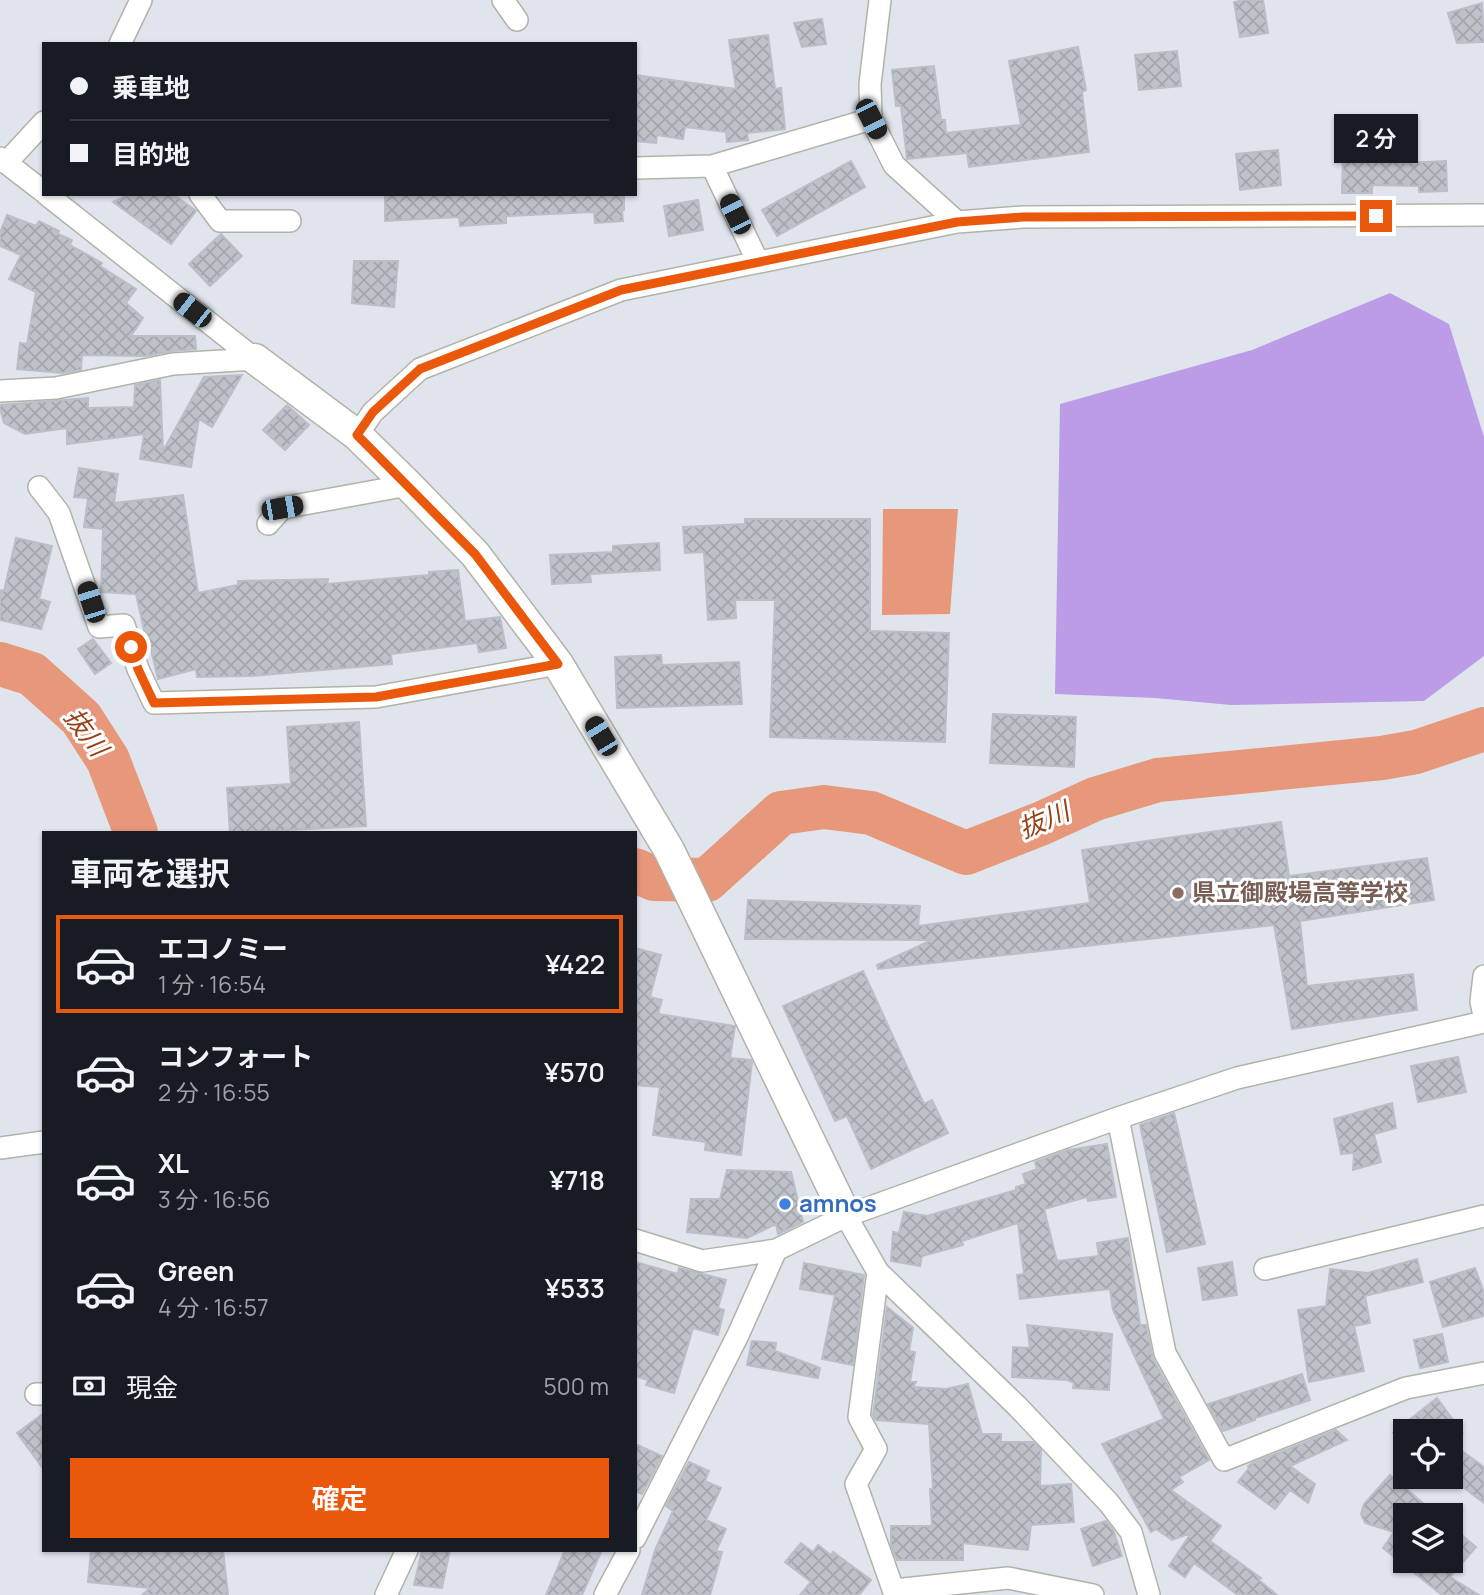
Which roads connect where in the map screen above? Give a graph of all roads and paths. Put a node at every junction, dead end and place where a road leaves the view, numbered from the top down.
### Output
1 (141, 0) edge
2 (503, 0) edge
3 (880, 0) edge
4 (517, 20) dead end
5 (121, 42) edge
6 (871, 119) junction
7 (42, 124) edge
8 (3, 160) edge
9 (712, 166) junction
10 (637, 168) edge
11 (42, 191) edge
12 (49, 196) edge
13 (201, 196) edge
14 (1484, 215) edge
15 (290, 221) dead end
16 (957, 222) junction
17 (758, 262) junction
18 (255, 359) junction
19 (0, 391) edge
20 (357, 435) junction
21 (408, 485) junction
22 (39, 488) dead end
23 (268, 524) dead end
24 (558, 664) junction
25 (1484, 976) edge
26 (1484, 1015) edge
27 (1484, 1022) edge
28 (1118, 1118) junction
29 (42, 1142) edge
30 (0, 1148) edge
31 (846, 1216) junction
32 (1484, 1216) edge
33 (637, 1241) edge
34 (776, 1250) junction
35 (1265, 1269) dead end
36 (878, 1272) junction
37 (1484, 1373) edge
38 (637, 1534) edge
39 (406, 1552) edge
40 (628, 1552) edge
41 (895, 1592) edge
42 (386, 1595) edge
43 (605, 1595) edge
44 (1093, 1595) edge
45 (1149, 1595) edge

1 - 5 street
2 - 4 street
3 - 6 street
6 - 9 street
6 - 16 street
7 - 8 street
8 - 11 street
9 - 10 street
9 - 17 street
12 - 18 street
13 - 15 street
14 - 16 street
16 - 17 street
17 - 20 street
18 - 19 street
18 - 20 street
20 - 21 street
21 - 23 street
21 - 24 street
22 - 24 street
24 - 31 street
25 - 26 street
27 - 28 street
28 - 31 street
28 - 37 street
29 - 30 street
31 - 34 street
31 - 36 street
32 - 35 street
33 - 34 street
34 - 38 street
36 - 41 street
36 - 45 street
39 - 42 street
40 - 43 street
41 - 44 street

